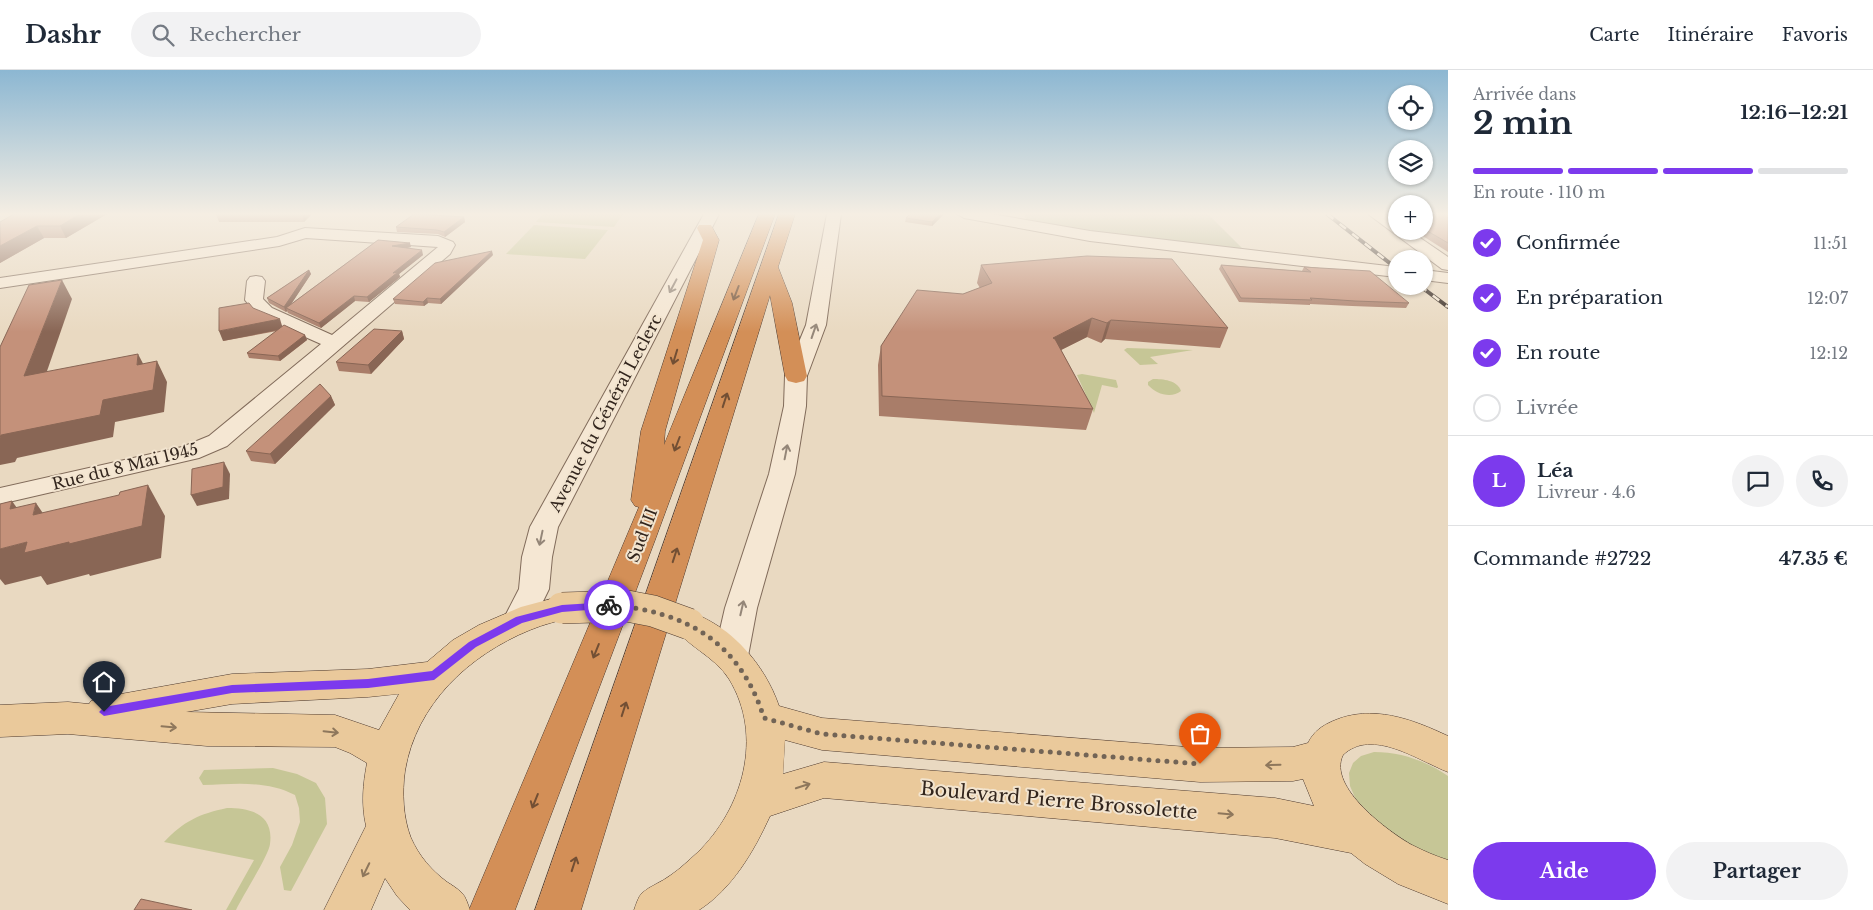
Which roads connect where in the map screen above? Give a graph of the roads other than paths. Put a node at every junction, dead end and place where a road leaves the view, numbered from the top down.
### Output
1 (202, 253) edge
2 (441, 253) edge
3 (691, 253) edge
4 (707, 253) edge
5 (752, 253) edge
6 (774, 253) edge
7 (828, 253) edge
8 (1236, 253) edge
9 (1431, 253) edge
10 (1448, 265) edge
11 (769, 266) junction
12 (1388, 271) edge
13 (1433, 276) edge
14 (1448, 278) edge
15 (256, 281) dead end
16 (2, 286) edge
17 (334, 343) junction
18 (796, 376) junction
19 (0, 496) edge
20 (640, 540) junction
21 (519, 620) junction
22 (731, 656) junction
23 (434, 675) junction
24 (68, 718) junction
25 (764, 718) junction
26 (0, 721) edge
27 (388, 755) junction
28 (1448, 755) edge
29 (1321, 757) junction
30 (757, 801) junction
31 (386, 830) junction
32 (1363, 835) junction
33 (1448, 882) edge
34 (436, 902) edge
35 (662, 909) edge
36 (347, 910) edge
37 (492, 910) edge
38 (558, 910) edge

1 - 16 street, Rue du 8 Mai 1945
2 - 17 street, Rue du 8 Mai 1945
3 -> 21 street, Avenue du Général Leclerc
4 -> 20 highway
5 -> 20 highway, Sud III
6 - 11 highway
18 -> 7 street
8 - 12 street
9 - 10 street
11 - 18 highway
38 -> 11 highway
13 - 14 street
15 - 17 street
17 - 19 street, Rue du 8 Mai 1945
22 -> 18 street
20 -> 37 highway, Sud III
21 - 22 main road, bridge
21 - 23 main road
22 - 25 main road
23 - 24 main road
23 - 27 main road
24 - 26 main road
24 -> 27 main road
29 -> 25 main road
25 - 30 main road
27 - 31 main road
28 - 29 main road
29 - 32 main road
30 -> 32 main road, Boulevard Pierre Brossolette
30 - 35 main road
31 - 34 main road
31 -> 36 main road
32 - 33 main road

